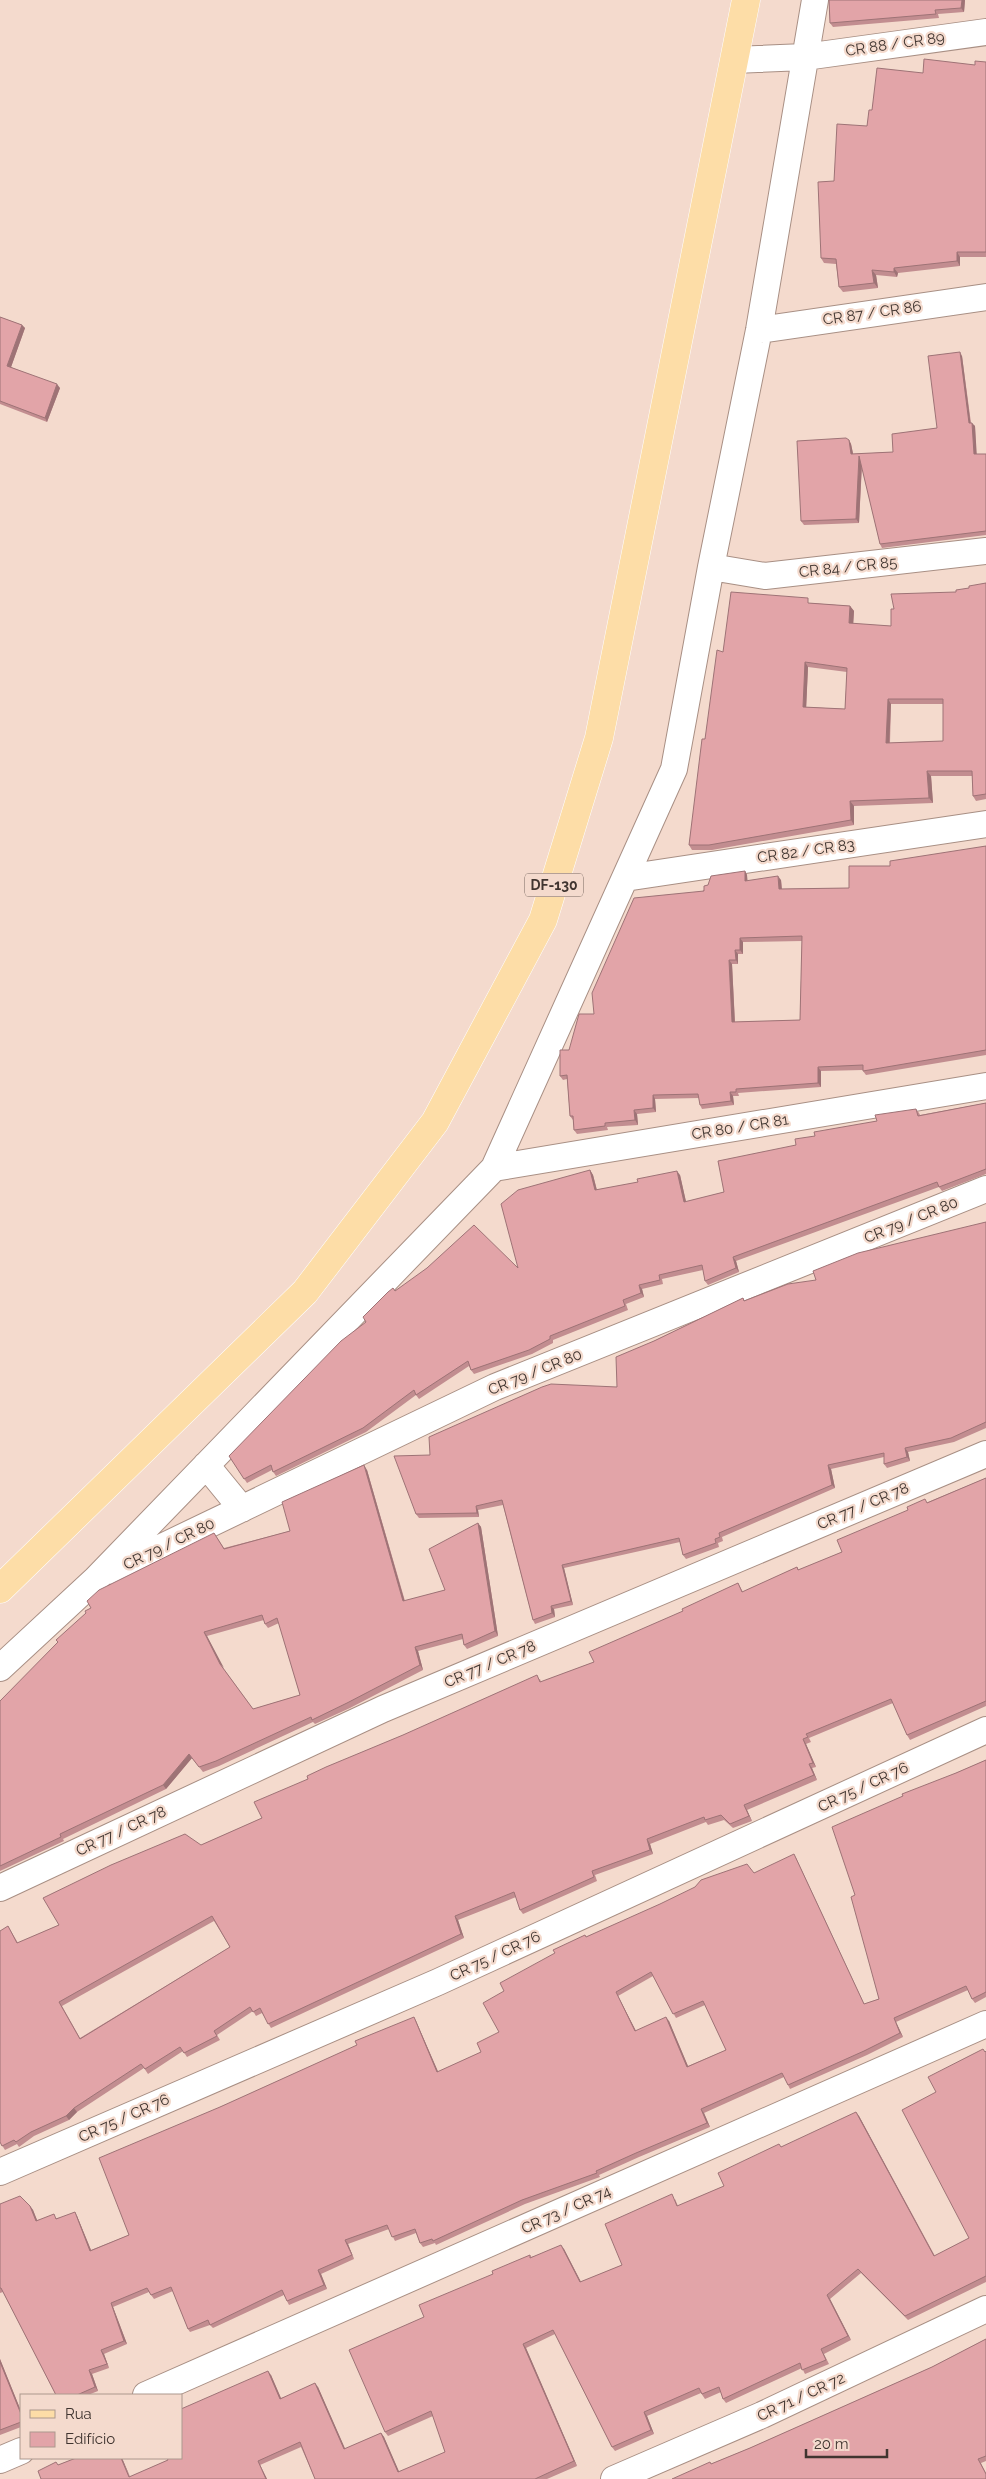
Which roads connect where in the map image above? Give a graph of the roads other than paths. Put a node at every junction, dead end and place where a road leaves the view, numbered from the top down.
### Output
1 (746, 0) edge
2 (815, 0) edge
3 (986, 32) edge
4 (805, 57) junction
5 (734, 60) junction
6 (986, 296) edge
7 (759, 330) junction
8 (986, 551) edge
9 (711, 567) junction
10 (986, 824) edge
11 (625, 878) junction
12 (986, 1086) edge
13 (494, 1168) junction
14 (986, 1189) edge
15 (986, 1454) edge
16 (206, 1465) junction
17 (242, 1509) junction
18 (96, 1580) junction
19 (0, 1590) edge
20 (0, 1668) edge
21 (986, 1730) edge
22 (0, 1888) edge
23 (986, 2024) edge
24 (0, 2172) edge
25 (986, 2309) edge
26 (148, 2394) edge
27 (20, 2451) edge
28 (0, 2460) edge
29 (614, 2479) edge

1 - 5 main road, DF-130
2 - 4 street
3 - 4 street, CR 88 / CR 89
4 - 5 street, CR 88 / CR 89
4 - 7 street
5 - 19 main road, DF-130
6 - 7 street, CR 87 / CR 86
7 - 9 street
8 - 9 street, CR 84 / CR 85
9 - 11 street
10 - 11 street, CR 82 / CR 83
11 - 13 street
12 - 13 street, CR 80 / CR 81
13 - 16 street
14 - 17 street, CR 79 / CR 80
15 - 22 street, CR 77 / CR 78
16 - 17 street
16 - 18 street
17 - 18 street, CR 79 / CR 80
18 - 20 street
21 - 24 street, CR 75 / CR 76
23 - 26 street, CR 73 / CR 74
25 - 29 street, CR 71 / CR 72
27 - 28 street

